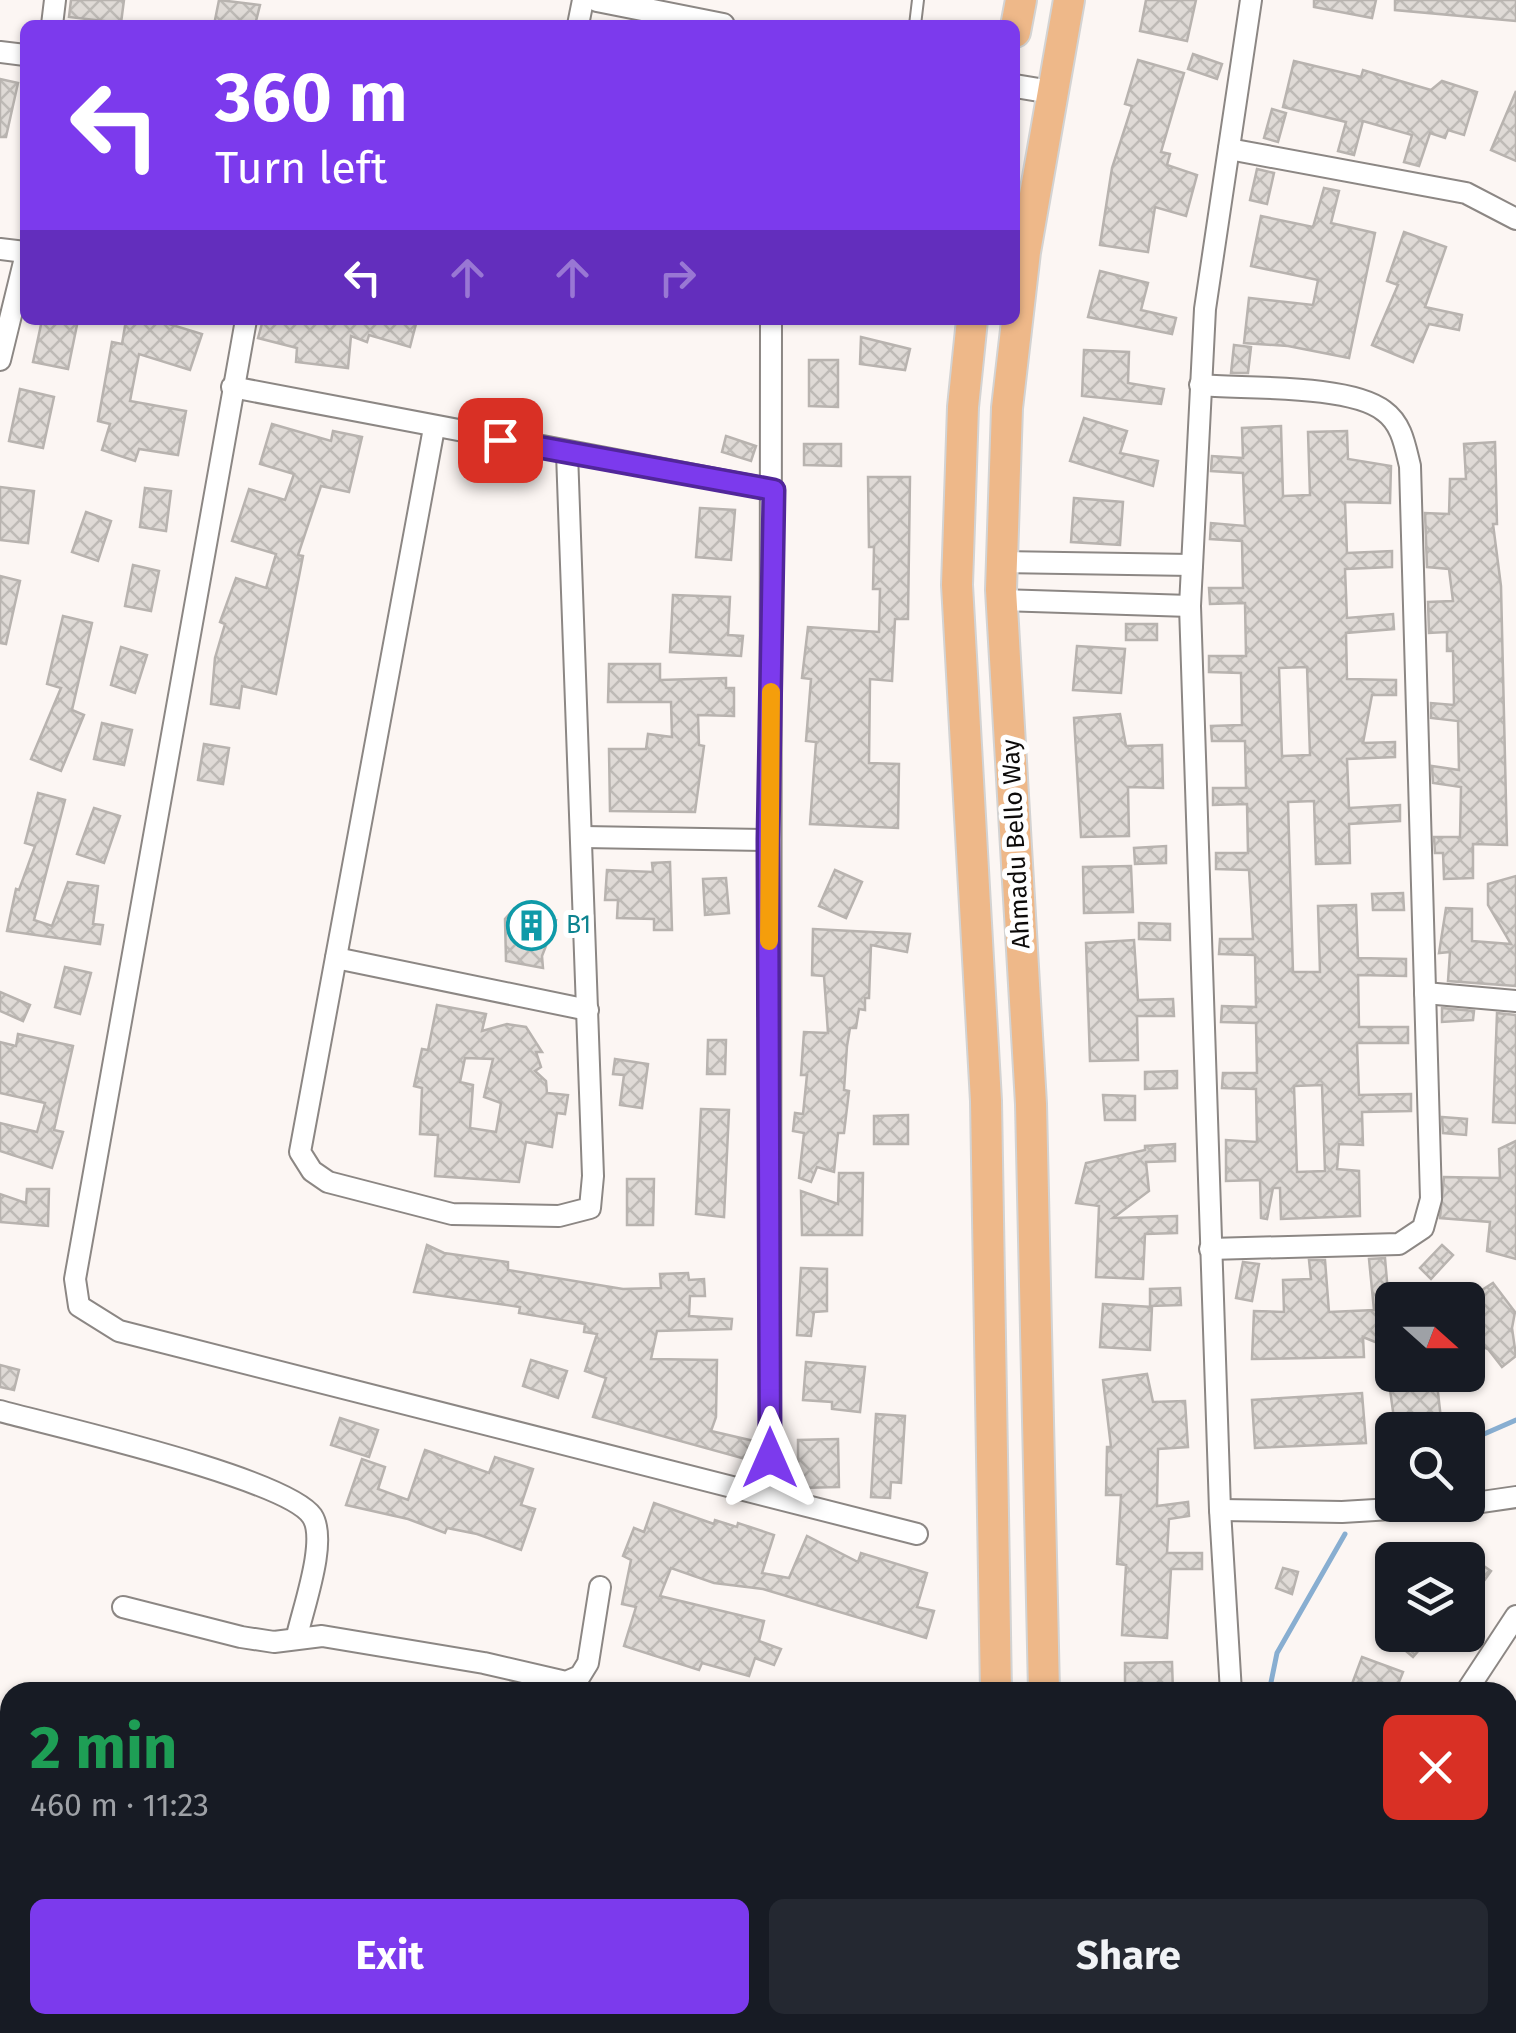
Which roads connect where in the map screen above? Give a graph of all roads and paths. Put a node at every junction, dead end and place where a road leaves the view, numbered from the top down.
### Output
1 (597, 0) edge
2 (1069, 0) edge
3 (1252, 0) edge
4 (698, 20) edge
5 (1020, 87) edge
6 (1051, 92) junction
7 (1228, 148) junction
8 (1516, 219) edge
9 (20, 276) edge
10 (1020, 287) edge
11 (245, 325) edge
12 (772, 325) edge
13 (972, 325) edge
14 (1016, 325) edge
15 (0, 360) edge
16 (1200, 385) junction
17 (232, 388) junction
18 (434, 428) junction
19 (567, 453) junction
20 (774, 490) junction
21 (1002, 562) junction
22 (1192, 565) junction
23 (1002, 600) junction
24 (1190, 606) junction
25 (583, 837) junction
26 (768, 840) junction
27 (336, 958) junction
28 (1425, 994) junction
29 (1516, 1001) edge
30 (588, 1010) junction
31 (1210, 1249) junction
32 (0, 1411) edge
33 (770, 1496) junction
34 (1516, 1497) edge
35 (1485, 1502) edge
36 (1220, 1510) junction
37 (1375, 1510) edge
38 (917, 1534) dead end
39 (600, 1587) dead end
40 (123, 1607) dead end
41 (1516, 1616) edge
42 (297, 1636) junction
43 (996, 1682) edge
44 (1044, 1682) edge
45 (1229, 1682) edge
46 (1473, 1682) edge

1 - 4 street
2 - 6 main road, Ahmadu Bello Way
3 - 7 street
5 - 6 street
6 - 10 main road, Ahmadu Bello Way
7 - 8 street
7 - 16 street
9 - 15 street
11 - 17 street
12 - 20 street
13 - 43 main road, Ahmadu Bello Way
14 - 21 main road, Ahmadu Bello Way
16 - 22 street
16 - 28 street
17 - 18 street
17 - 33 street
18 - 19 street
18 - 27 street
19 - 20 street
19 - 25 street
20 - 26 street
21 - 22 street
21 - 23 main road, Ahmadu Bello Way
22 - 24 street
23 - 24 street
23 - 44 main road, Ahmadu Bello Way
24 - 31 street
25 - 26 street
25 - 30 street
26 - 33 street
27 - 30 street
27 - 30 street
28 - 29 street
28 - 31 street
31 - 36 street
32 - 42 street
33 - 38 street
34 - 35 street
36 - 37 street
36 - 45 street
39 - 42 street
40 - 42 street
41 - 46 street

